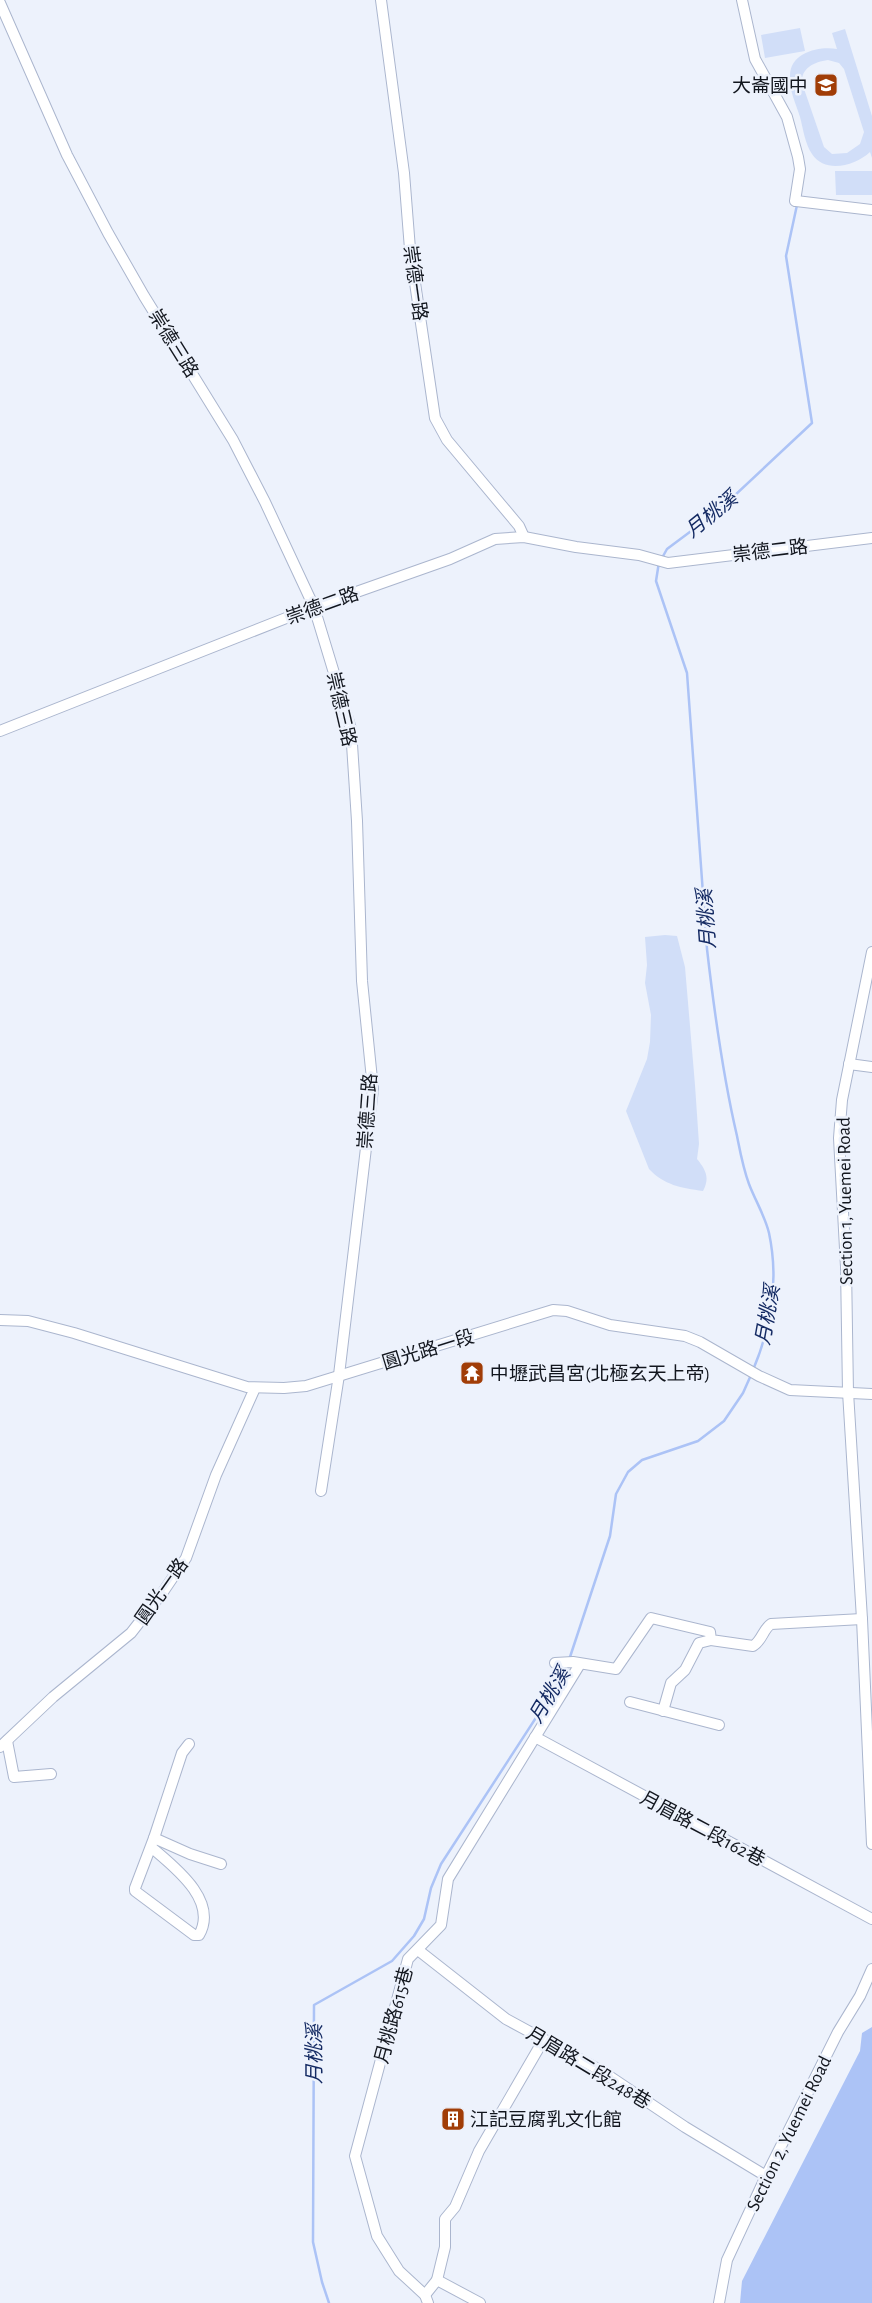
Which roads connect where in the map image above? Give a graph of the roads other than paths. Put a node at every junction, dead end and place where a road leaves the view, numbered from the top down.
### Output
1 (380, 0) edge
2 (742, 0) edge
3 (0, 3) edge
4 (872, 210) edge
5 (524, 537) junction
6 (872, 538) edge
7 (314, 607) junction
8 (0, 731) edge
9 (872, 952) edge
10 (849, 1064) junction
11 (872, 1067) edge
12 (0, 1320) edge
13 (338, 1375) junction
14 (255, 1388) junction
15 (848, 1392) junction
16 (872, 1394) edge
17 (321, 1491) dead end
18 (862, 1619) junction
19 (711, 1640) junction
20 (555, 1663) dead end
21 (577, 1663) junction
22 (630, 1702) dead end
23 (663, 1711) junction
24 (719, 1725) dead end
25 (869, 1732) edge
26 (535, 1737) junction
27 (4, 1744) edge
28 (189, 1744) dead end
29 (51, 1774) dead end
30 (872, 1839) edge
31 (152, 1843) junction
32 (872, 1844) edge
33 (221, 1864) dead end
34 (872, 1919) edge
35 (418, 1950) junction
36 (872, 1968) edge
37 (544, 2039) junction
38 (766, 2176) junction
39 (437, 2280) junction
40 (426, 2299) edge
41 (480, 2303) edge
42 (718, 2303) edge

1 - 5 street, 崇德一路
2 - 4 street
3 - 7 street, 崇德三路
5 - 6 street, 崇德二路
5 - 7 street, 崇德二路
7 - 8 street, 崇德二路
7 - 13 street, 崇德三路
9 - 10 street, Section 1, Yuemei Road
10 - 11 street
10 - 15 street, Section 1, Yuemei Road
12 - 14 street, 圓光路一段
13 - 14 street, 圓光路一段
13 - 15 street, 圓光路一段
13 - 17 street, 崇德三路
14 - 27 street, 圓光一路
15 - 16 street, 圓光路一段
15 - 18 street
18 - 19 street
18 - 25 street
19 - 21 street
19 - 23 street
20 - 21 street
21 - 26 street, 月桃路615巷
22 - 23 street
23 - 24 street
25 - 30 street
26 - 34 street, 月眉路二段162巷
26 - 35 street, 月桃路615巷
27 - 29 street
28 - 31 street
30 - 32 street
31 - 31 street
31 - 33 street
35 - 37 street, 月眉路二段248巷
35 - 40 street, 月桃路615巷
36 - 38 street, Section 2, Yuemei Road
37 - 38 street, 月眉路二段248巷
37 - 39 street
38 - 42 street, Section 2, Yuemei Road
39 - 40 street
39 - 41 street

